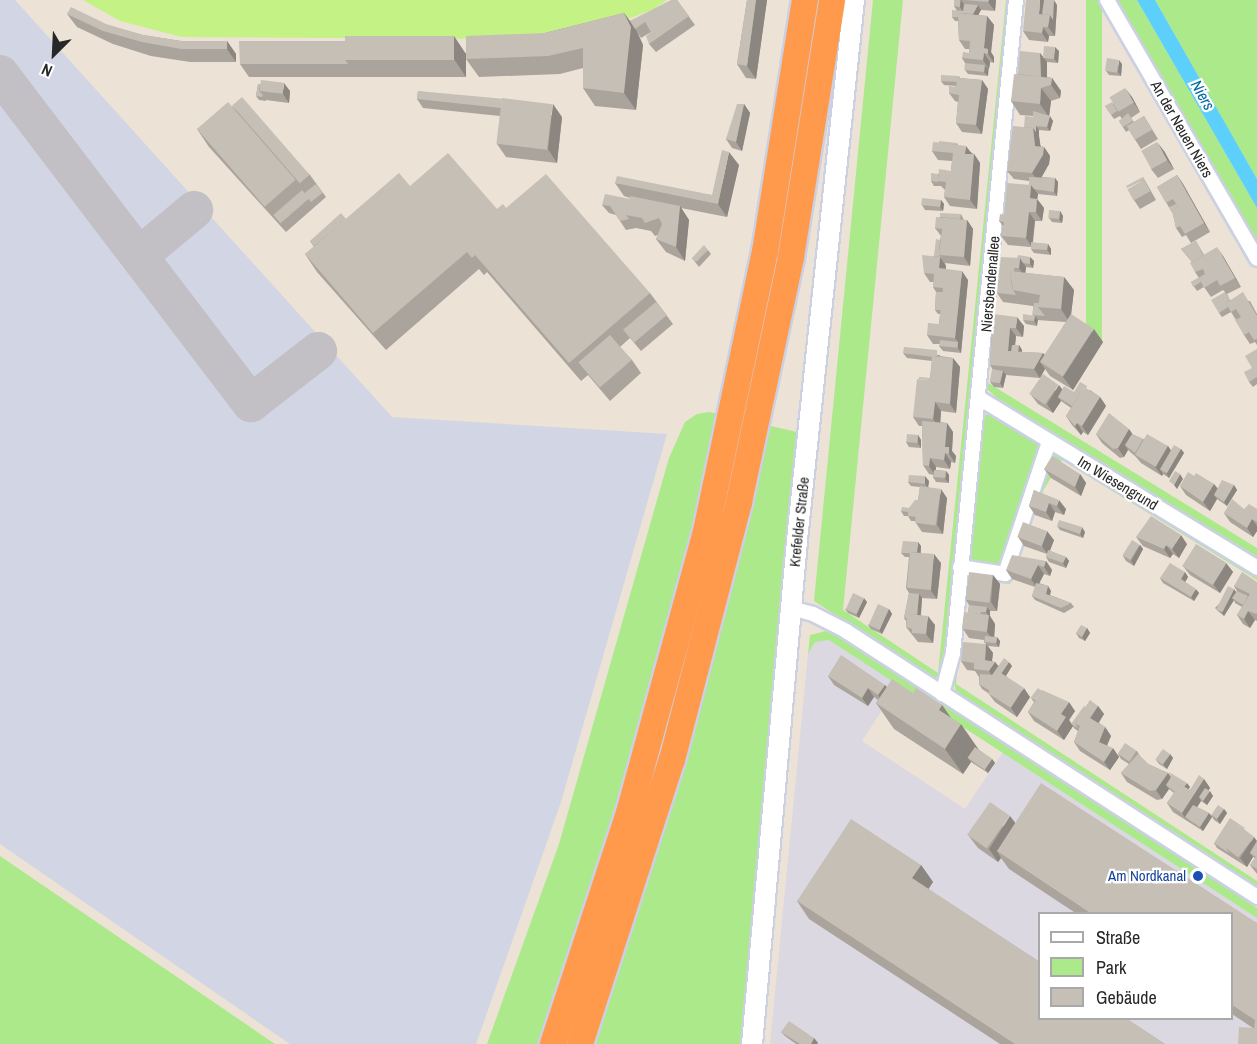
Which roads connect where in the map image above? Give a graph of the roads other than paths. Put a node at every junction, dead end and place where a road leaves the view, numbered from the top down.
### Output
1 (805, 0) edge
2 (831, 0) edge
3 (854, 0) edge
4 (1016, 0) edge
5 (1107, 0) edge
6 (1257, 259) edge
7 (979, 398) junction
8 (1048, 442) junction
9 (960, 567) junction
10 (1257, 568) edge
11 (791, 608) junction
12 (942, 694) junction
13 (1257, 897) edge
14 (602, 978) junction
15 (553, 1044) edge
16 (580, 1044) edge
17 (590, 1044) edge
18 (752, 1044) edge

1 - 15 highway
2 - 14 highway
3 - 11 street, Krefelder Straße
4 - 7 street, Niersbendenallee
5 - 6 street, An der Neuen Niers
7 - 8 street, Im Wiesengrund
7 - 9 street, Niersbendenallee
8 - 9 street
8 - 10 street, Im Wiesengrund
9 - 12 street, Niersbendenallee
11 - 12 street
11 - 18 street, Krefelder Straße
12 - 13 street
14 - 16 highway
14 - 17 highway

